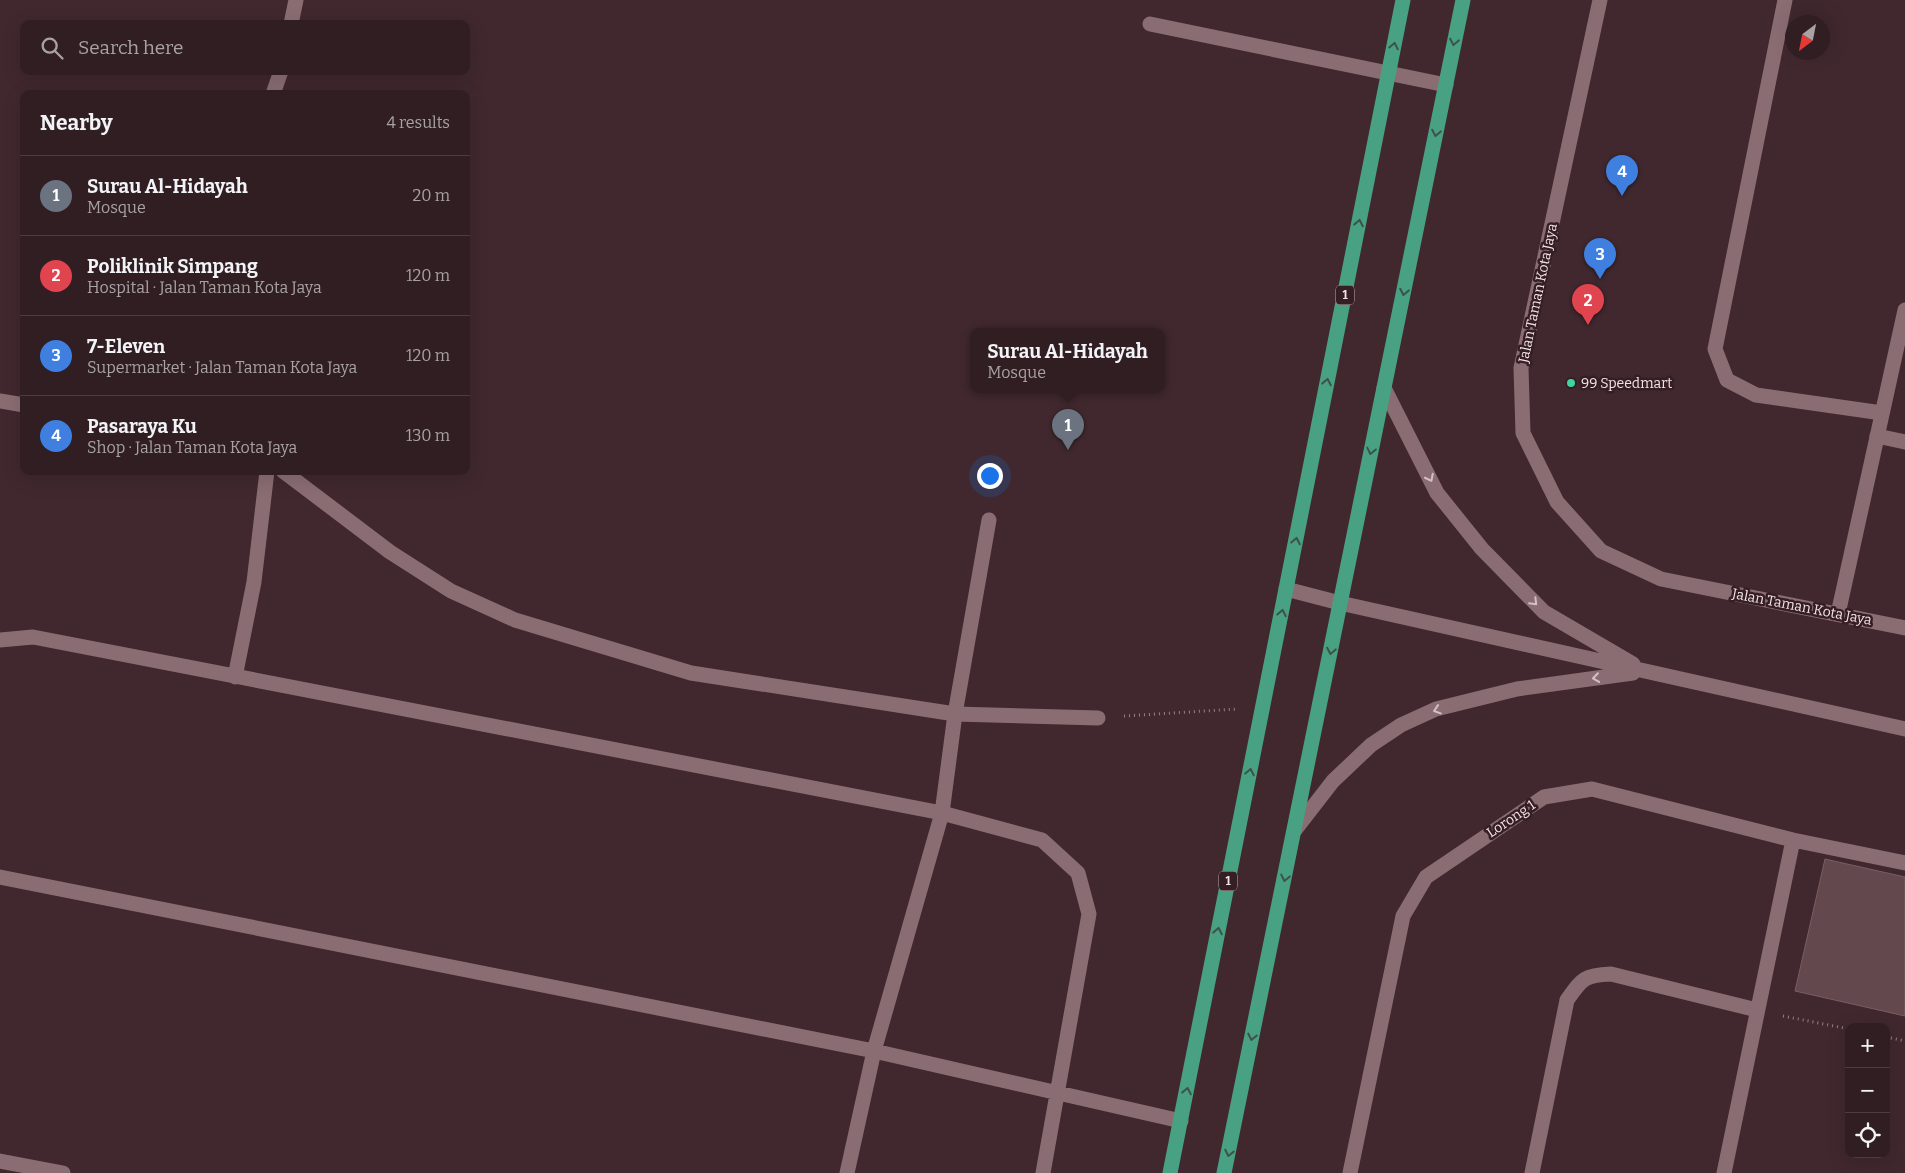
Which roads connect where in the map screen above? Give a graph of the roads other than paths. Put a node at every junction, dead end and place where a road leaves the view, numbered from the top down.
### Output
1 (296, 0) edge
2 (1403, 0) edge
3 (1463, 0) edge
4 (1600, 0) edge
5 (1785, 0) edge
6 (292, 20) edge
7 (1150, 24) dead end
8 (1389, 72) junction
9 (280, 75) edge
10 (1446, 85) junction
11 (274, 90) edge
12 (1905, 310) edge
13 (1384, 388) junction
14 (0, 401) edge
15 (20, 404) edge
16 (1882, 414) junction
17 (1877, 436) junction
18 (1905, 442) edge
19 (267, 475) edge
20 (288, 475) edge
21 (990, 520) dead end
22 (1286, 589) junction
23 (1340, 603) junction
24 (1838, 614) junction
25 (1905, 628) edge
26 (0, 640) edge
27 (1645, 671) junction
28 (235, 677) junction
29 (955, 714) junction
30 (1098, 718) road end
31 (1905, 729) edge
32 (942, 813) junction
33 (1295, 830) junction
34 (1793, 840) junction
35 (1905, 863) edge
36 (0, 876) edge
37 (1757, 1010) junction
38 (874, 1052) junction
39 (1058, 1093) junction
40 (1180, 1121) junction
41 (0, 1162) edge
42 (63, 1173) edge
43 (847, 1173) edge
44 (1043, 1173) edge
45 (1170, 1173) edge
46 (1224, 1173) edge
47 (1350, 1173) edge
48 (1532, 1173) edge
49 (1724, 1173) edge

1 - 6 street
8 -> 2 highway, 1
3 -> 10 highway
4 - 24 street, Jalan Taman Kota Jaya
5 - 16 street
7 - 8 street
8 - 10 street
22 -> 8 highway, 1
9 - 11 street
10 -> 13 highway
12 - 16 street
13 -> 23 highway
13 -> 27 street
14 - 15 street
16 - 17 street
17 - 18 street
17 - 24 street
19 - 28 street
20 - 29 street
21 - 29 street
22 - 23 street
40 -> 22 highway, 1
23 - 27 street
23 -> 33 highway
24 - 25 street, Jalan Taman Kota Jaya
26 - 28 street
27 - 31 street
27 -> 33 street
28 - 32 street
29 - 30 street
29 - 32 street
32 - 38 street
32 - 39 street
33 -> 46 highway
34 - 35 street, Lorong 1
34 - 37 street
34 - 47 street, Lorong 1
36 - 38 street
37 - 48 street
37 - 49 street
38 - 39 street
38 - 43 street
39 - 40 street
39 - 44 street
40 - 45 highway, 1
41 - 42 street

